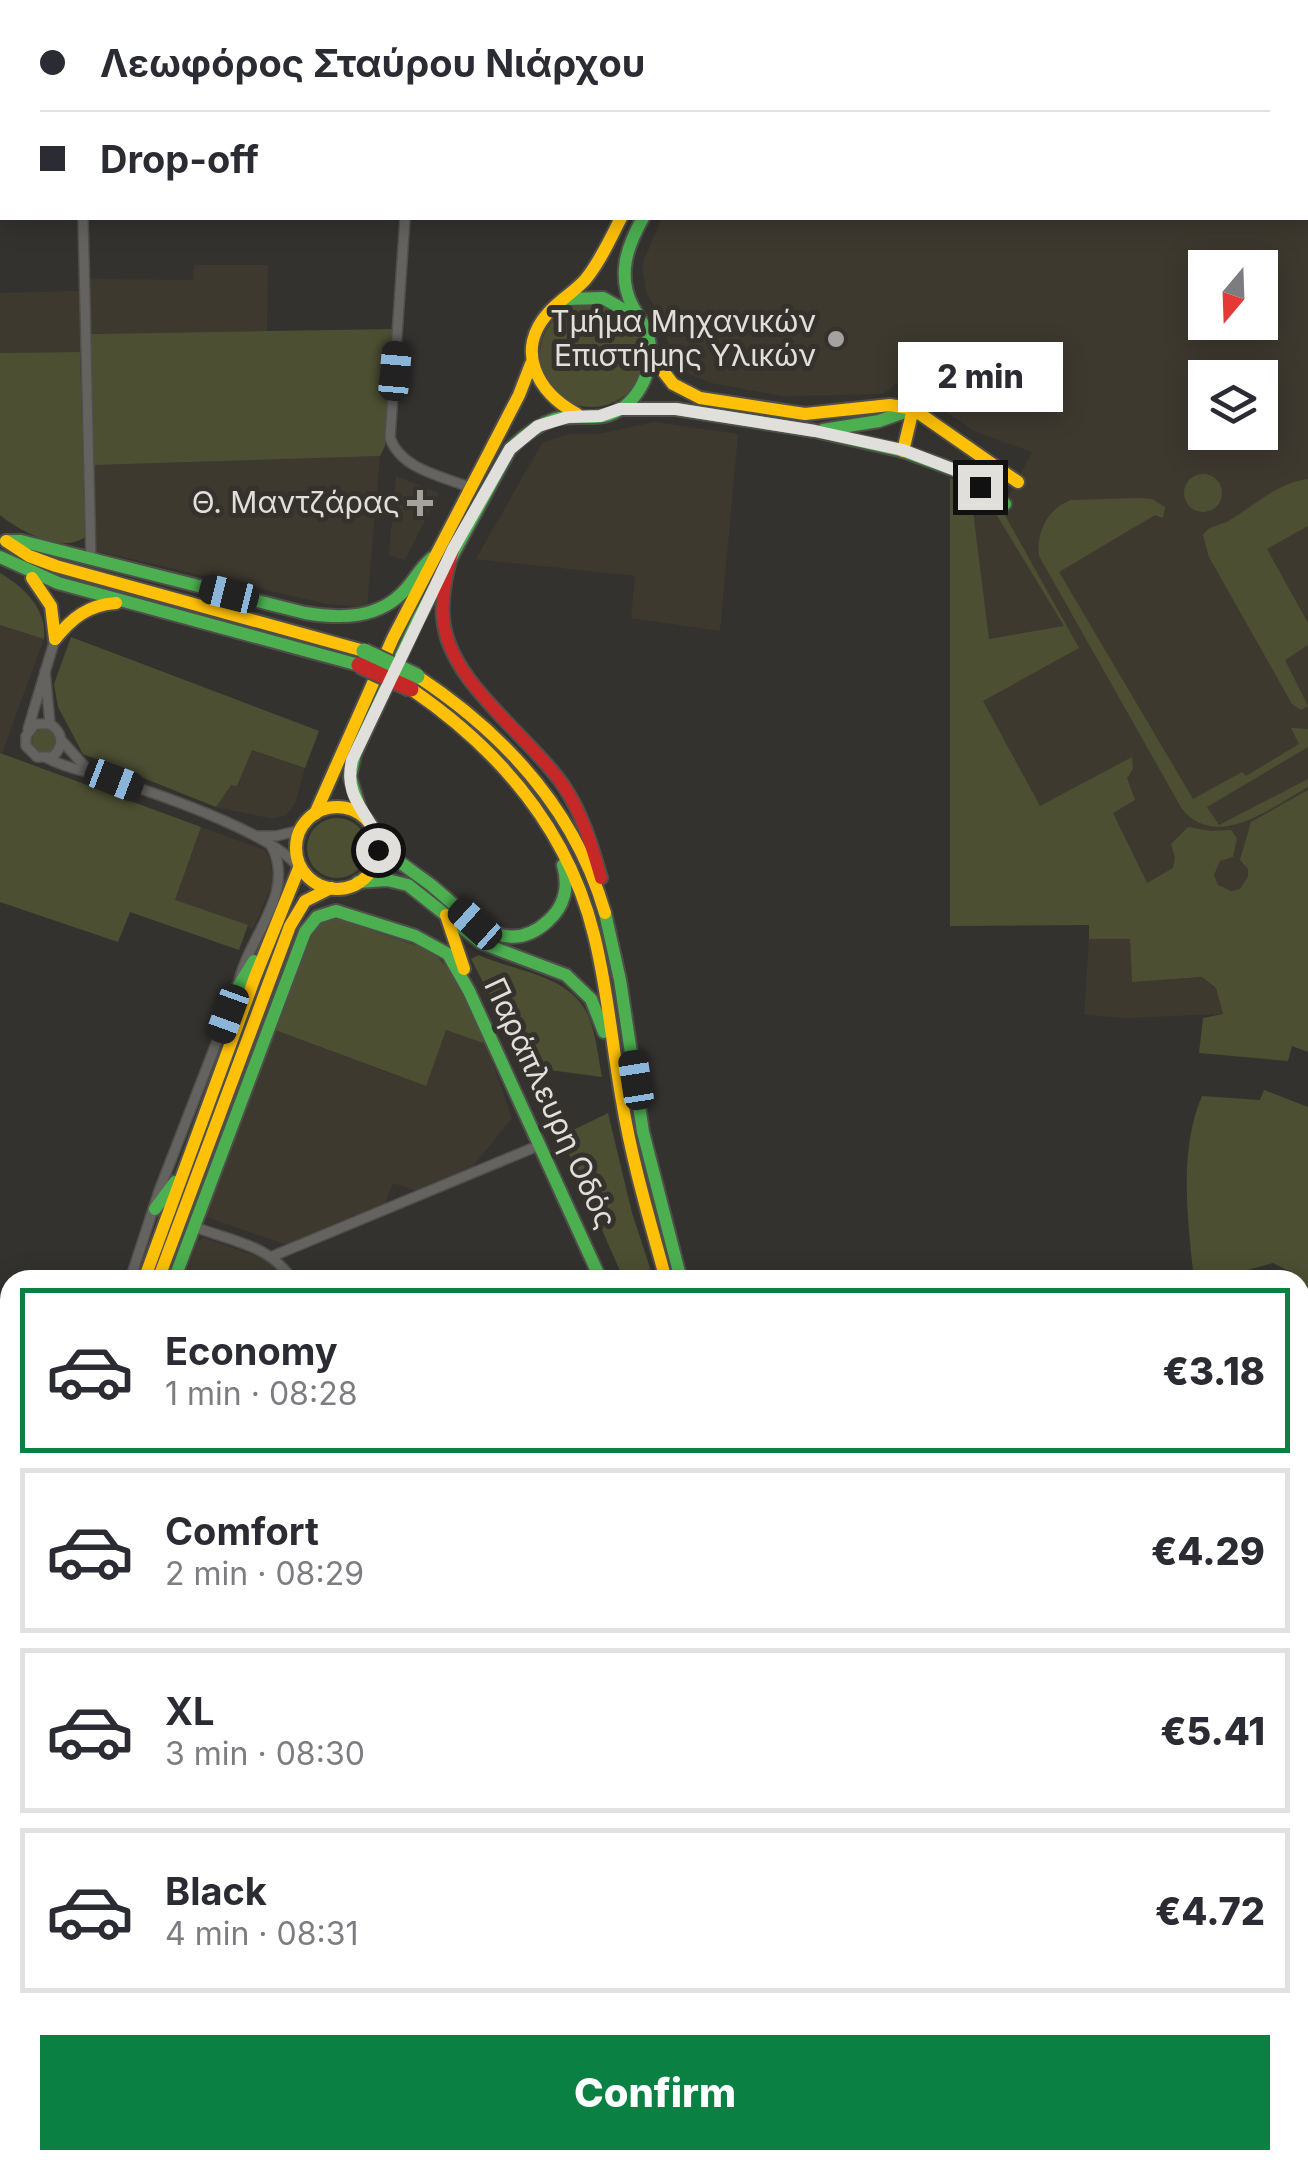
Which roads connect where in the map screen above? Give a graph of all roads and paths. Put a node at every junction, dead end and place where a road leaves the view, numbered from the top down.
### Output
1 (83, 220) edge
2 (404, 220) edge
3 (620, 220) edge
4 (642, 220) edge
5 (564, 300) junction
6 (642, 321) junction
7 (650, 354) junction
8 (531, 364) junction
9 (620, 409) junction
10 (912, 409) junction
11 (579, 415) junction
12 (815, 431) junction
13 (903, 450) junction
14 (1018, 482) dead end
15 (469, 487) junction
16 (1005, 504) dead end
17 (2, 545) edge
18 (453, 549) junction
19 (432, 558) junction
20 (92, 560) junction
21 (22, 569) junction
22 (134, 604) junction
23 (55, 640) junction
24 (362, 658) junction
25 (45, 670) junction
26 (414, 682) junction
27 (50, 724) junction
28 (28, 732) junction
29 (61, 740) junction
30 (47, 758) junction
31 (90, 772) junction
32 (361, 812) junction
33 (314, 814) junction
34 (300, 830) junction
35 (246, 832) junction
36 (556, 838) junction
37 (378, 841) junction
38 (272, 845) junction
39 (300, 868) junction
40 (358, 882) junction
41 (332, 888) junction
42 (605, 912) junction
43 (446, 915) junction
44 (264, 953) junction
45 (466, 984) junction
46 (238, 988) junction
47 (617, 1064) junction
48 (540, 1145) junction
49 (183, 1172) junction
50 (185, 1207) junction
51 (155, 1209) junction
52 (195, 1227) junction
53 (274, 1256) junction
54 (134, 1270) edge
55 (148, 1270) edge
56 (162, 1270) edge
57 (178, 1270) edge
58 (284, 1270) edge
59 (596, 1270) edge
60 (663, 1270) edge
61 (678, 1270) edge

1 - 20 street
2 - 15 street
3 - 5 main road
4 - 6 main road
5 - 6 main road
5 - 8 main road
6 - 7 main road
7 - 9 main road
7 - 10 main road
8 - 11 main road
8 - 15 main road
9 - 11 main road
9 - 12 main road
10 - 12 main road
10 - 13 main road
10 - 14 main road
11 - 18 main road
12 - 13 main road
13 - 16 main road
15 - 19 main road
17 - 20 main road
17 - 21 main road
17 - 24 main road
18 - 32 main road
18 - 42 main road
19 - 20 main road
19 - 33 main road
21 - 22 main road
21 - 23 main road
22 - 23 main road
22 - 24 main road
23 - 25 street
24 - 26 main road, bridge
25 - 27 street
25 - 28 street
26 - 36 main road
26 - 42 main road
27 - 28 street
27 - 29 street
28 - 30 street
29 - 30 street
29 - 31 street
30 - 31 street
31 - 35 street
32 - 33 main road
32 - 37 main road
33 - 34 main road
34 - 35 street
34 - 39 main road
35 - 38 street
36 - 37 main road
36 - 47 main road
37 - 40 main road
38 - 39 street
38 - 46 street
39 - 41 main road
39 - 44 main road
40 - 41 main road
40 - 43 main road
41 - 50 main road
42 - 61 main road
43 - 45 main road
43 - 47 main road
44 - 46 main road
44 - 49 main road
45 - 48 main road, Παράπλευρη Οδός
45 - 52 main road, Παράπλευρη Οδός
46 - 51 street
47 - 60 main road
48 - 53 street
48 - 59 main road, Παράπλευρη Οδός
49 - 51 main road
49 - 55 main road
50 - 52 main road
50 - 56 main road
51 - 54 street
52 - 53 street
52 - 57 main road
53 - 58 street

